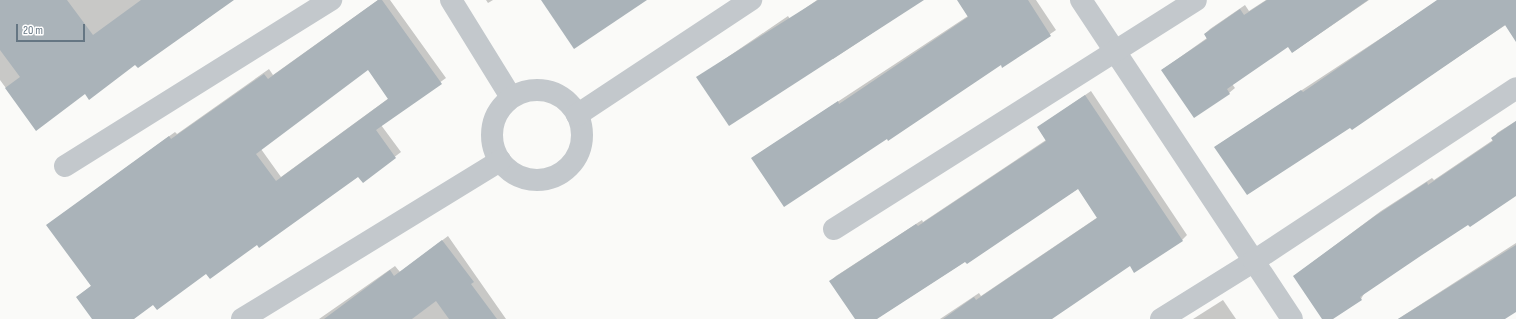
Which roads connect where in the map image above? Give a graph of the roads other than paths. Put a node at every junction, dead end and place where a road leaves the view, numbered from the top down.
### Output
1 (330, 0) edge
2 (451, 0) edge
3 (750, 0) edge
4 (1081, 0) edge
5 (1196, 0) edge
6 (1115, 52) junction
7 (1516, 88) edge
8 (511, 97) junction
9 (577, 115) junction
10 (500, 161) junction
11 (65, 166) dead end
12 (834, 229) dead end
13 (1254, 261) junction
14 (242, 319) edge
15 (1161, 319) edge
16 (1292, 319) edge

1 - 11 street
2 - 8 street
3 - 9 street
4 - 6 street
5 - 6 street
6 - 12 street
6 - 13 street
7 - 13 street
8 - 9 street
8 - 10 street
9 - 10 street
10 - 14 street
13 - 15 street
13 - 16 street

